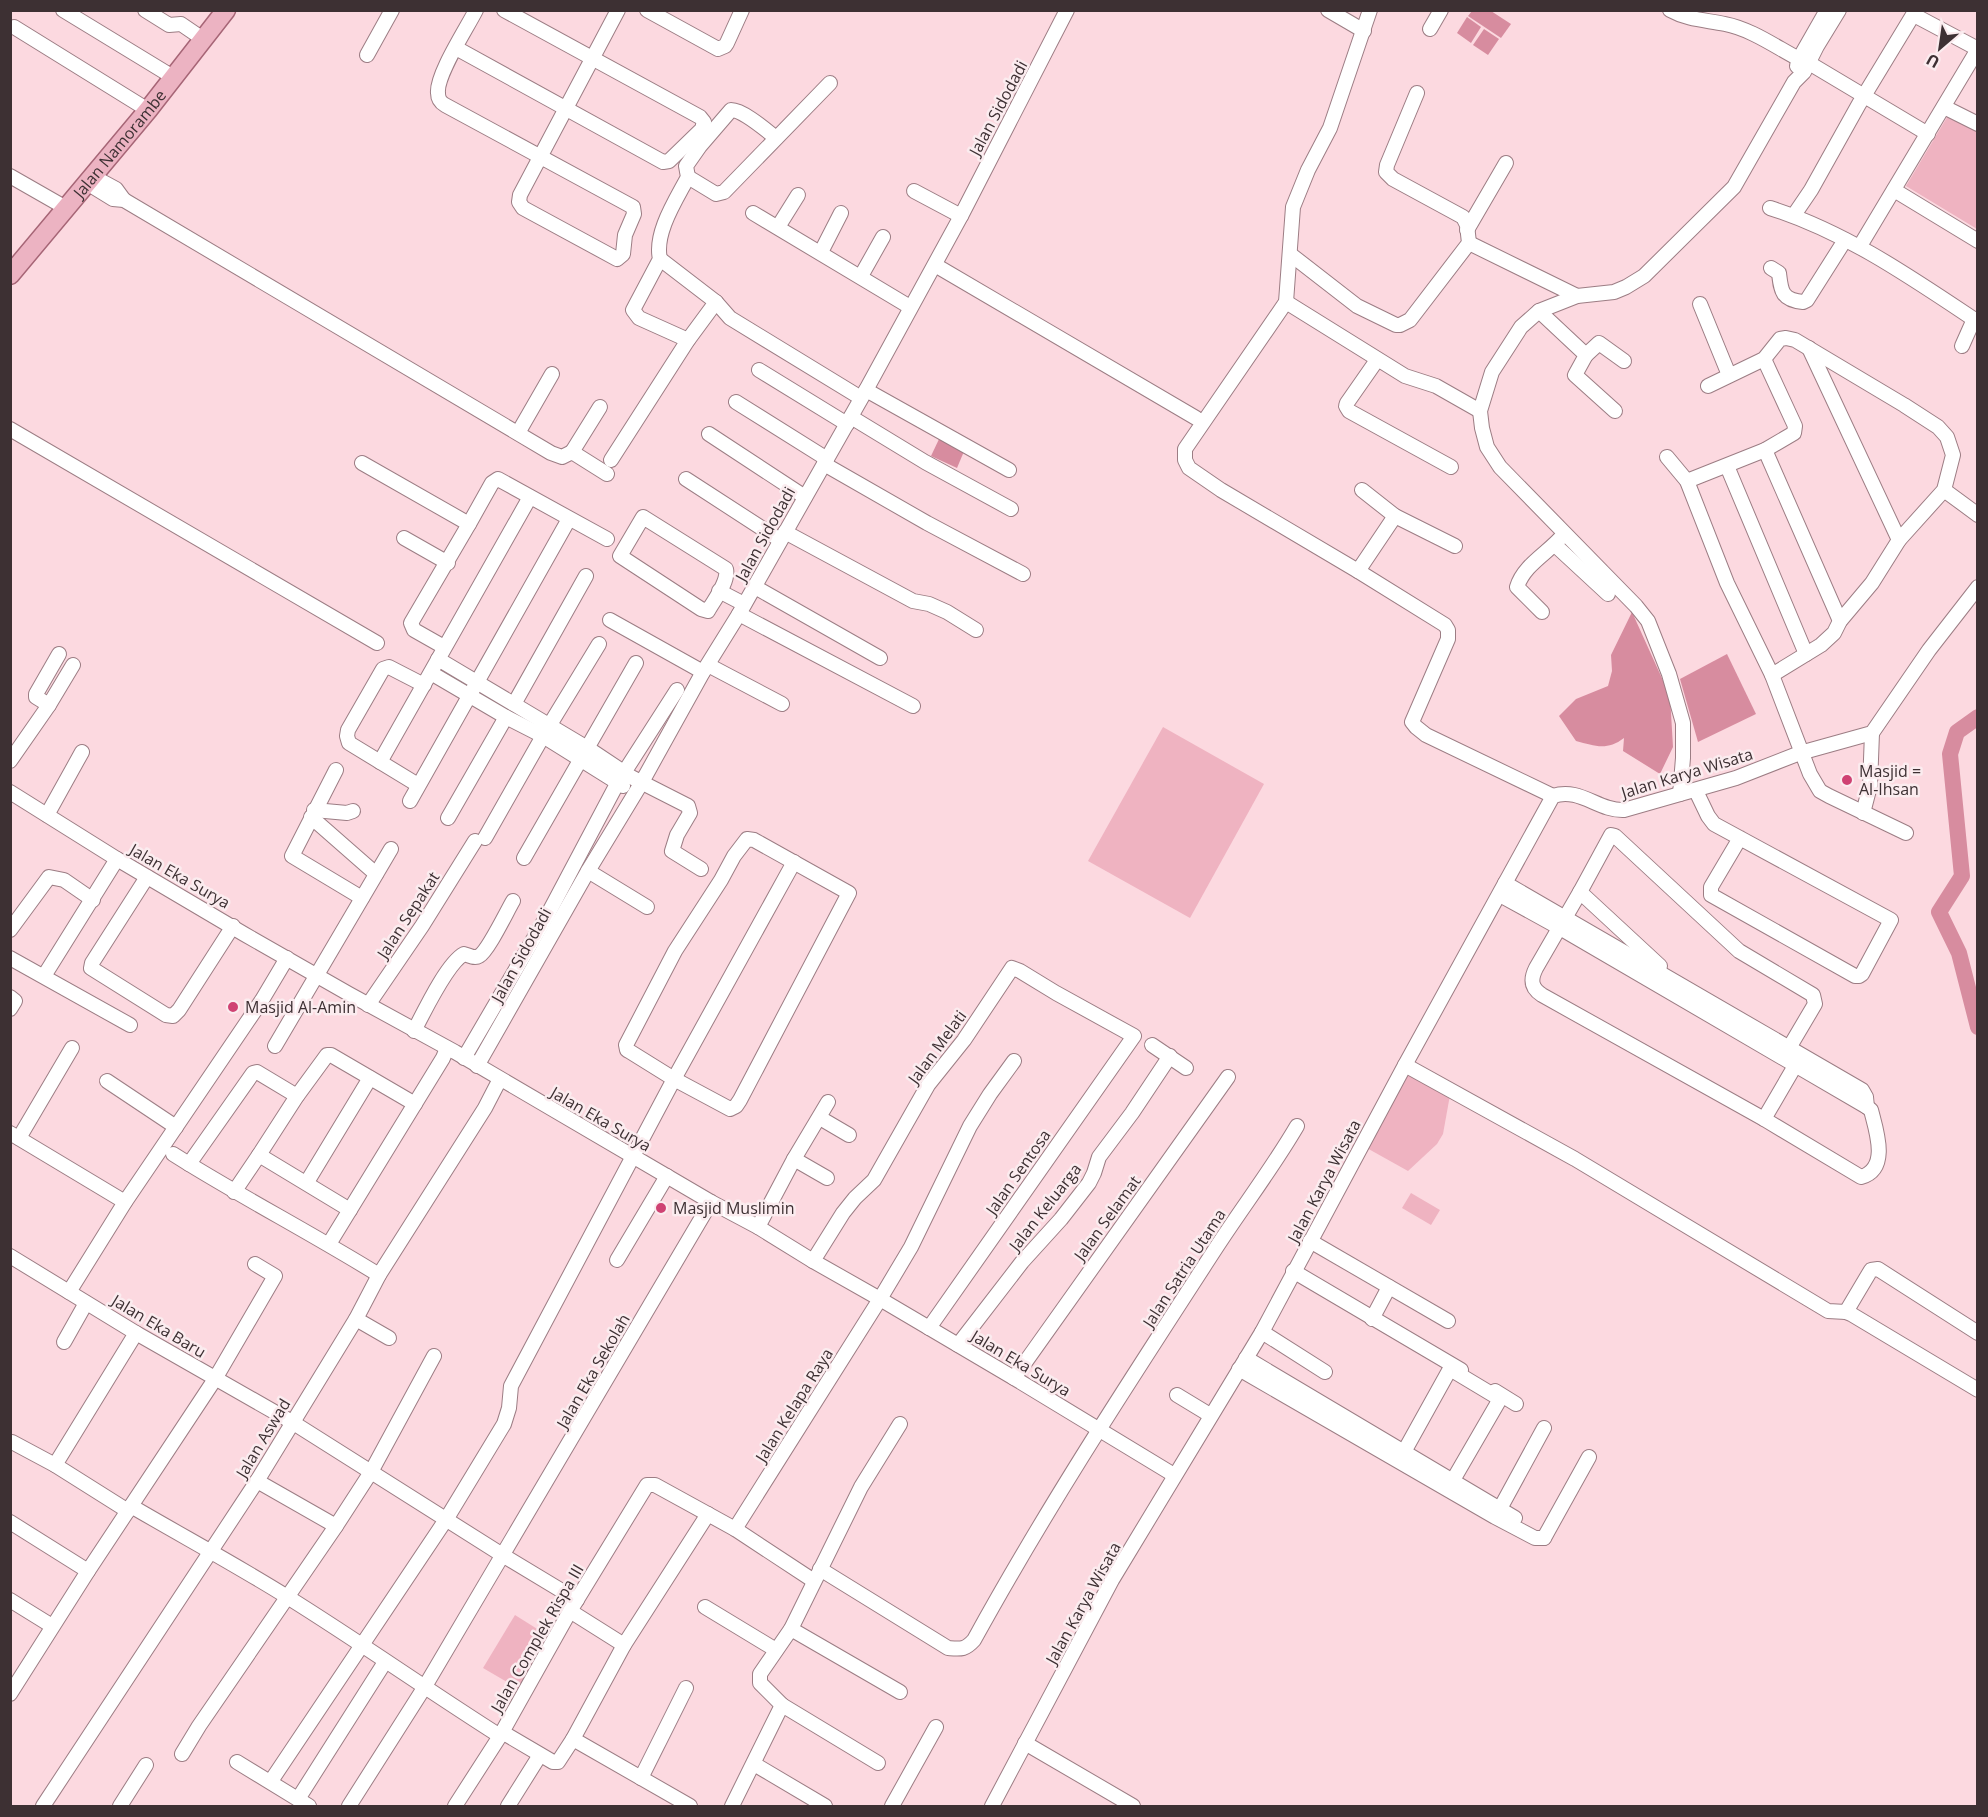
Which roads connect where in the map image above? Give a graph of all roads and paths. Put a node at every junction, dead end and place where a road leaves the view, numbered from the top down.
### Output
1 (63, 10) edge
2 (145, 10) edge
3 (226, 10) edge
4 (392, 10) edge
5 (476, 10) edge
6 (504, 10) edge
7 (618, 10) edge
8 (647, 10) edge
9 (742, 10) edge
10 (1067, 10) edge
11 (1328, 10) edge
12 (1370, 10) edge
13 (1441, 10) edge
14 (1670, 10) edge
15 (1827, 10) edge
16 (1839, 10) edge
17 (1915, 13) edge
18 (14, 27) dead end
19 (1430, 29) dead end
20 (1364, 31) junction
21 (203, 39) junction
22 (456, 48) junction
23 (1977, 49) edge
24 (367, 55) dead end
25 (592, 59) junction
26 (1804, 65) junction
27 (173, 77) junction
28 (830, 82) dead end
29 (1417, 93) dead end
30 (1862, 100) junction
31 (1944, 107) junction
32 (566, 108) junction
33 (148, 110) junction
34 (1977, 124) edge
35 (1926, 137) junction
36 (776, 138) junction
37 (541, 156) junction
38 (1506, 163) dead end
39 (10, 176) edge
40 (688, 177) junction
41 (89, 179) junction
42 (1894, 190) junction
43 (914, 191) dead end
44 (798, 195) dead end
45 (66, 208) junction
46 (1770, 208) dead end
47 (753, 213) dead end
48 (841, 213) dead end
49 (962, 216) junction
50 (1794, 216) junction
51 (778, 227) junction
52 (1468, 236) junction
53 (883, 237) dead end
54 (1845, 240) junction
55 (1977, 241) edge
56 (1860, 246) junction
57 (821, 252) junction
58 (1290, 254) junction
59 (660, 259) junction
60 (935, 266) junction
61 (1770, 268) dead end
62 (10, 275) edge
63 (861, 276) junction
64 (1578, 296) junction
65 (716, 302) junction
66 (1286, 302) junction
67 (1700, 304) dead end
68 (910, 307) junction
69 (1539, 311) junction
70 (1976, 320) edge
71 (688, 340) junction
72 (1962, 346) dead end
73 (1809, 348) junction
74 (1586, 355) junction
75 (1764, 359) junction
76 (1377, 360) junction
77 (1624, 362) dead end
78 (759, 370) dead end
79 (552, 374) dead end
80 (1729, 375) junction
81 (1708, 386) dead end
82 (864, 394) junction
83 (736, 402) dead end
84 (600, 407) dead end
85 (1480, 411) junction
86 (1615, 411) dead end
87 (1196, 418) dead end
88 (849, 421) junction
89 (10, 429) edge
90 (518, 433) junction
91 (709, 434) dead end
92 (1765, 450) junction
93 (572, 453) junction
94 (1667, 457) dead end
95 (825, 461) junction
96 (362, 463) dead end
97 (1727, 466) junction
98 (1451, 468) dead end
99 (1009, 470) dead end
100 (686, 479) dead end
101 (1687, 481) junction
102 (1362, 490) dead end
103 (1944, 490) junction
104 (530, 496) junction
105 (806, 496) junction
106 (1011, 509) dead end
107 (1977, 515) edge
108 (1395, 516) junction
109 (569, 519) junction
110 (469, 524) junction
111 (1564, 534) junction
112 (783, 536) junction
113 (404, 538) dead end
114 (607, 539) dead end
115 (1899, 540) junction
116 (1555, 545) junction
117 (1455, 546) dead end
118 (448, 563) junction
119 (1358, 571) junction
120 (1023, 574) dead end
121 (586, 576) dead end
122 (754, 587) junction
123 (1977, 587) edge
124 (719, 591) junction
125 (1608, 594) dead end
126 (742, 609) junction
127 (1542, 612) dead end
128 (610, 620) dead end
129 (1840, 621) junction
130 (976, 630) dead end
131 (377, 643) dead end
132 (599, 644) dead end
133 (441, 653) junction
134 (59, 654) dead end
135 (1806, 654) junction
136 (880, 657) dead end
137 (636, 663) dead end
138 (73, 665) dead end
139 (706, 668) junction
140 (1772, 675) junction
141 (428, 679) junction
142 (477, 681) junction
143 (677, 690) dead end
144 (470, 695) junction
145 (514, 704) junction
146 (782, 704) dead end
147 (49, 705) junction
148 (913, 706) dead end
149 (506, 717) junction
150 (546, 731) junction
151 (1872, 733) junction
152 (82, 752) dead end
153 (1800, 753) junction
154 (585, 754) junction
155 (10, 761) edge
156 (380, 762) junction
157 (336, 770) dead end
158 (621, 777) junction
159 (418, 785) junction
160 (639, 788) junction
161 (1696, 790) junction
162 (1680, 794) junction
163 (1553, 796) junction
164 (13, 800) edge
165 (410, 801) dead end
166 (353, 812) dead end
167 (1863, 813) junction
168 (313, 814) junction
169 (47, 815) junction
170 (448, 818) dead end
171 (1906, 833) dead end
172 (1740, 838) junction
173 (392, 849) dead end
174 (524, 858) dead end
175 (117, 859) junction
176 (794, 862) junction
177 (700, 869) dead end
178 (588, 871) junction
179 (376, 874) junction
180 (147, 877) junction
181 (1502, 889) junction
182 (1580, 892) junction
183 (362, 898) junction
184 (93, 900) junction
185 (513, 901) dead end
186 (647, 908) dead end
187 (1563, 922) junction
188 (233, 926) junction
189 (10, 930) edge
190 (10, 958) edge
191 (287, 958) junction
192 (316, 975) junction
193 (44, 976) junction
194 (1678, 983) junction
195 (10, 997) edge
196 (368, 1005) junction
197 (10, 1009) edge
198 (130, 1025) dead end
199 (414, 1031) junction
200 (1134, 1036) joint
201 (1152, 1045) dead end
202 (275, 1046) dead end
203 (72, 1048) dead end
204 (447, 1048) junction
205 (1789, 1048) junction
206 (1170, 1056) junction
207 (464, 1058) junction
208 (1014, 1060) dead end
209 (1799, 1061) junction
210 (1405, 1065) junction
211 (477, 1066) junction
212 (1186, 1068) dead end
213 (1228, 1077) dead end
214 (370, 1078) junction
215 (500, 1079) junction
216 (674, 1079) junction
217 (107, 1082) dead end
218 (297, 1096) junction
219 (828, 1102) dead end
220 (415, 1104) junction
221 (820, 1118) junction
222 (1764, 1119) junction
223 (1297, 1126) dead end
224 (176, 1127) junction
225 (15, 1135) edge
226 (849, 1135) dead end
227 (173, 1154) dead end
228 (259, 1155) junction
229 (633, 1157) junction
230 (794, 1159) junction
231 (189, 1164) junction
232 (667, 1176) junction
233 (827, 1178) dead end
234 (307, 1182) junction
235 (234, 1192) junction
236 (125, 1202) junction
237 (711, 1202) junction
238 (350, 1210) junction
239 (758, 1227) junction
240 (1310, 1241) junction
241 (329, 1244) junction
242 (10, 1256) edge
243 (617, 1260) dead end
244 (813, 1261) junction
245 (255, 1264) dead end
246 (1293, 1271) junction
247 (379, 1275) junction
248 (1389, 1287) junction
249 (69, 1292) junction
250 (880, 1299) junction
251 (86, 1303) junction
252 (1846, 1312) junction
253 (1372, 1318) junction
254 (356, 1319) junction
255 (1449, 1321) dead end
256 (929, 1328) junction
257 (1262, 1332) junction
258 (136, 1333) junction
259 (1977, 1333) edge
260 (389, 1338) dead end
261 (64, 1342) dead end
262 (958, 1344) junction
263 (434, 1356) dead end
264 (1243, 1363) junction
265 (1325, 1372) dead end
266 (1014, 1378) junction
267 (215, 1379) junction
268 (1977, 1390) edge
269 (1177, 1395) dead end
270 (1516, 1404) dead end
271 (1210, 1415) junction
272 (292, 1422) junction
273 (900, 1424) dead end
274 (1544, 1428) dead end
275 (1100, 1429) junction
276 (12, 1442) dead end
277 (1402, 1456) junction
278 (1589, 1457) dead end
279 (55, 1465) junction
280 (370, 1472) junction
281 (1174, 1475) junction
282 (257, 1481) junction
283 (1451, 1485) junction
284 (130, 1509) junction
285 (1497, 1513) junction
286 (708, 1514) junction
287 (447, 1518) junction
288 (10, 1522) edge
289 (336, 1526) junction
290 (735, 1529) junction
291 (210, 1552) junction
292 (504, 1556) junction
293 (88, 1571) junction
294 (817, 1575) junction
295 (287, 1597) junction
296 (10, 1600) edge
297 (573, 1605) junction
298 (705, 1607) dead end
299 (52, 1626) junction
300 (790, 1629) junction
301 (624, 1645) junction
302 (363, 1646) junction
303 (776, 1650) junction
304 (385, 1662) junction
305 (12, 1686) edge
306 (424, 1688) junction
307 (686, 1688) dead end
308 (900, 1692) dead end
309 (782, 1705) junction
310 (936, 1727) dead end
311 (501, 1734) junction
312 (573, 1739) junction
313 (1025, 1743) junction
314 (182, 1754) dead end
315 (540, 1755) junction
316 (237, 1762) dead end
317 (878, 1763) dead end
318 (754, 1764) junction
319 (146, 1765) dead end
320 (640, 1778) junction
321 (271, 1781) junction
322 (304, 1803) edge
323 (997, 1805) edge
324 (43, 1806) edge
325 (120, 1806) edge
326 (349, 1806) edge
327 (455, 1806) edge
328 (507, 1806) edge
329 (690, 1806) edge
330 (732, 1806) edge
331 (825, 1806) edge
332 (892, 1806) edge
333 (1133, 1806) edge

1 - 27 street
2 - 21 street
3 - 21 main road, Jalan Namorambe
4 - 24 street
5 - 22 street
6 - 25 street
7 - 25 street
8 - 9 street
10 - 49 street, Jalan Sidodadi
11 - 20 street
12 - 20 street
13 - 19 street
14 - 26 street
15 - 26 street
16 - 26 street
17 - 23 street
17 - 30 street
18 - 33 street
20 - 58 street
21 - 27 main road, Jalan Namorambe
22 - 32 street
22 - 37 street
23 - 31 street
25 - 32 street
25 - 32 street
26 - 30 street
26 - 64 street
27 - 33 main road, Jalan Namorambe
28 - 36 street
29 - 52 street
30 - 35 street
30 - 50 street
31 - 34 street
31 - 35 street
32 - 37 street
33 - 41 main road, Jalan Namorambe
35 - 42 street
36 - 40 street
36 - 40 street
37 - 37 street
38 - 52 street
39 - 45 street
40 - 59 street
41 - 45 main road, Jalan Namorambe
41 - 90 street
42 - 55 street
42 - 56 street
43 - 49 street
44 - 51 street
45 - 62 main road, Jalan Namorambe
46 - 50 street
47 - 51 street
48 - 57 street
49 - 60 street, Jalan Sidodadi
50 - 54 street
51 - 57 street
52 - 58 street
52 - 64 street
53 - 63 street
54 - 56 street
54 - 61 street
56 - 70 street
57 - 63 street
58 - 66 street
59 - 65 street
59 - 71 street
60 - 68 street, Jalan Sidodadi
60 - 87 street
63 - 68 street
64 - 69 street
65 - 71 street
65 - 82 street
66 - 76 street
66 - 119 street
67 - 80 street
68 - 82 street, Jalan Sidodadi
69 - 74 street
69 - 85 street
70 - 72 street
71 - 93 street
73 - 75 street
73 - 103 street
73 - 115 street
74 - 77 street
74 - 86 street
75 - 80 street
75 - 92 street
76 - 85 street
76 - 98 street
78 - 88 street
79 - 90 street
80 - 81 street
82 - 88 street, Jalan Sidodadi
82 - 99 street
83 - 95 street
84 - 93 street
85 - 111 street
88 - 95 street, Jalan Sidodadi
88 - 106 street
89 - 131 street
90 - 93 street
91 - 105 street
92 - 97 street
92 - 129 street
94 - 101 street
95 - 105 street, Jalan Sidodadi
95 - 120 street
96 - 110 street
97 - 101 street
97 - 135 street
100 - 112 street
101 - 140 street
102 - 108 street
103 - 107 street
103 - 115 street
104 - 109 street
104 - 110 street
104 - 133 street
105 - 112 street, Jalan Sidodadi
108 - 117 street
108 - 119 street
109 - 114 street
109 - 142 street
110 - 118 street
111 - 116 street
111 - 162 street
112 - 122 street, Jalan Sidodadi
112 - 130 street
113 - 118 street
115 - 129 street
116 - 125 street
116 - 127 street
118 - 133 street
119 - 163 street
121 - 145 street
122 - 126 street, Jalan Sidodadi
122 - 136 street
123 - 151 street
124 - 124 street
124 - 126 street
126 - 139 street, Jalan Sidodadi
126 - 148 street
128 - 139 street
129 - 135 street
132 - 150 street, Jalan Sepakat
133 - 141 street
133 - 142 street
134 - 147 street
135 - 140 street
137 - 154 street
138 - 147 street
139 - 146 street
139 - 160 street, Jalan Sidodadi
140 - 153 street
141 - 144 street
141 - 156 street
141 - 156 street
142 - 144 street
142 - 145 street
143 - 158 street
144 - 149 street
144 - 159 street
145 - 150 street
147 - 155 street
149 - 150 street
149 - 170 street
150 - 154 street
150 - 196 street, Jalan Sepakat
151 - 153 street, Jalan Karya Wisata
151 - 167 street
152 - 169 street
153 - 161 street, Jalan Karya Wisata
153 - 167 street
154 - 158 street
154 - 174 street
156 - 159 street
157 - 168 street
158 - 160 street
158 - 207 street
159 - 165 street
160 - 177 street
160 - 178 street, Jalan Sidodadi
161 - 162 street, Jalan Karya Wisata
161 - 172 street
162 - 163 street, Jalan Karya Wisata
163 - 181 street, Jalan Karya Wisata
164 - 169 street, Jalan Eka Surya
166 - 168 street
167 - 171 street
168 - 179 street
168 - 183 street
169 - 175 street, Jalan Eka Surya
172 - 172 street
173 - 179 street
175 - 180 street, Jalan Eka Surya
175 - 184 street
176 - 216 street
176 - 216 street
176 - 216 street
178 - 186 street
178 - 211 street, Jalan Sidodadi
179 - 183 street
180 - 188 street, Jalan Eka Surya
180 - 188 street
181 - 187 street
181 - 210 street, Jalan Karya Wisata
182 - 187 street
182 - 194 street
182 - 205 street
183 - 192 street
184 - 189 street
184 - 193 street
185 - 199 street
187 - 194 street
187 - 209 street
187 - 222 street
188 - 191 street, Jalan Eka Surya
190 - 193 street
191 - 192 street, Jalan Eka Surya
191 - 224 street
192 - 196 street, Jalan Eka Surya
192 - 202 street
193 - 198 street
194 - 205 street
195 - 197 street
196 - 199 street, Jalan Eka Surya
199 - 204 street, Jalan Eka Surya
200 - 244 street, Jalan Melati
200 - 256 street, Jalan Sentosa
201 - 206 street
203 - 225 street
204 - 207 street, Jalan Eka Surya
204 - 220 street
205 - 209 street
206 - 212 street
206 - 262 street, Jalan Keluarga
207 - 211 street, Jalan Eka Surya
208 - 250 street, Jalan Kelapa Raya
209 - 222 street
209 - 222 street
210 - 240 street, Jalan Karya Wisata
210 - 252 street
211 - 215 street, Jalan Eka Surya
213 - 266 street, Jalan Selamat
214 - 218 street
214 - 220 street
214 - 234 street
215 - 229 street, Jalan Eka Surya
215 - 247 street, Jalan Aswad
216 - 229 street
217 - 224 street
218 - 228 street
218 - 231 street
219 - 221 street
220 - 238 street
221 - 226 street
221 - 230 street
223 - 275 street, Jalan Satria Utama
224 - 236 street
225 - 236 street
227 - 231 street
228 - 234 street
228 - 235 street
229 - 232 street, Jalan Eka Surya
229 - 287 street
230 - 233 street
230 - 239 street
231 - 235 street
232 - 237 street, Jalan Eka Surya
232 - 243 street
234 - 238 street
235 - 241 street
236 - 249 street
237 - 239 street, Jalan Eka Surya
237 - 292 street, Jalan Eka Sekolah
238 - 241 street
239 - 244 street, Jalan Eka Surya
240 - 246 street, Jalan Karya Wisata
240 - 248 street
241 - 247 street
242 - 249 street, Jalan Eka Baru
244 - 250 street, Jalan Eka Surya
245 - 267 street
246 - 253 street
246 - 257 street, Jalan Karya Wisata
247 - 254 street, Jalan Aswad
248 - 253 street
248 - 255 street
249 - 251 street, Jalan Eka Baru
250 - 256 street, Jalan Eka Surya
250 - 290 street, Jalan Kelapa Raya
251 - 258 street, Jalan Eka Baru
251 - 261 street
252 - 259 street
252 - 268 street
253 - 270 street
254 - 260 street
254 - 272 street, Jalan Aswad
256 - 262 street, Jalan Eka Surya
257 - 264 street, Jalan Karya Wisata
257 - 265 street
258 - 267 street, Jalan Eka Baru
258 - 279 street
262 - 266 street, Jalan Eka Surya
263 - 280 street
264 - 271 street, Jalan Karya Wisata
264 - 277 street
266 - 275 street, Jalan Eka Surya
267 - 272 street, Jalan Eka Baru
267 - 284 street
269 - 271 street
271 - 281 street, Jalan Karya Wisata
272 - 280 street, Jalan Eka Baru
272 - 282 street, Jalan Aswad
273 - 294 street
274 - 285 street
275 - 281 street, Jalan Eka Surya
275 - 294 street, Jalan Satria Utama
276 - 279 street
277 - 283 street
277 - 283 street
278 - 285 street
279 - 284 street
280 - 287 street, Jalan Eka Baru
280 - 289 street
281 - 313 street, Jalan Karya Wisata
282 - 289 street
282 - 291 street, Jalan Aswad
283 - 285 street
284 - 291 street
284 - 293 street
286 - 290 street
286 - 297 street, Jalan Complek Rispa III
286 - 301 street
287 - 292 street, Jalan Eka Baru
287 - 302 street
288 - 293 street
289 - 295 street
290 - 294 street
291 - 295 street
291 - 324 street, Jalan Aswad
292 - 297 street, Jalan Eka Baru
292 - 306 street, Jalan Eka Sekolah
293 - 299 street
294 - 300 street
295 - 302 street
295 - 314 street
296 - 299 street
297 - 301 street, Jalan Eka Baru
297 - 311 street, Jalan Complek Rispa III
298 - 303 street
299 - 305 street
300 - 303 street
300 - 308 street
301 - 312 street
302 - 304 street
302 - 321 street
303 - 309 street
304 - 306 street
304 - 322 street
306 - 311 street
306 - 326 street, Jalan Eka Sekolah
307 - 320 street
309 - 317 street
309 - 318 street
310 - 332 street
311 - 315 street
311 - 327 street, Jalan Complek Rispa III
312 - 315 street
312 - 320 street
313 - 323 street, Jalan Karya Wisata
313 - 333 street
315 - 328 street
316 - 321 street
318 - 330 street
318 - 331 street
319 - 325 street
320 - 329 street
321 - 322 street

